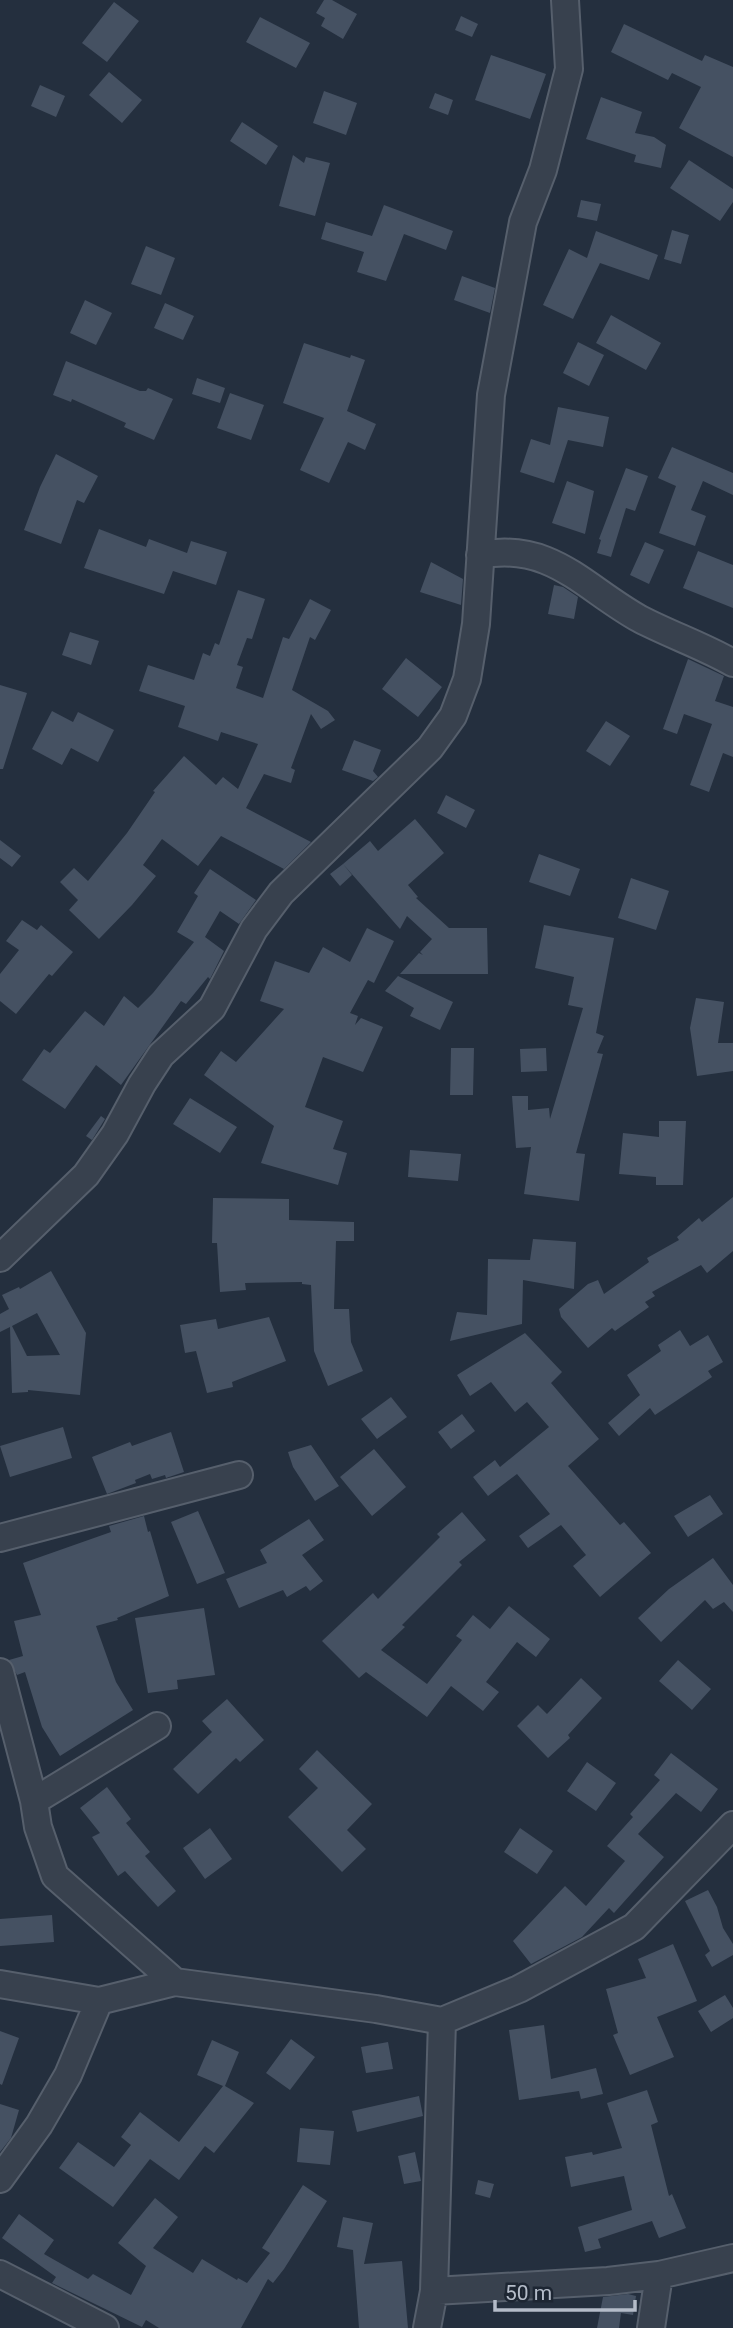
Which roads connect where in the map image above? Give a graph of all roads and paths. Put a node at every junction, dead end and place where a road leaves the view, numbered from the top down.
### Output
1 (565, 0) edge
2 (480, 555) junction
3 (733, 663) edge
4 (0, 1258) edge
5 (239, 1475) dead end
6 (0, 1538) edge
7 (0, 1672) edge
8 (157, 1726) dead end
9 (34, 1801) junction
10 (733, 1825) edge
11 (175, 1982) junction
12 (0, 1984) edge
13 (99, 2001) junction
14 (442, 2021) junction
15 (0, 2179) edge
16 (733, 2258) edge
17 (0, 2274) edge
18 (659, 2275) junction
19 (434, 2291) junction
20 (105, 2328) edge
21 (426, 2328) edge
22 (651, 2328) edge

1 - 2 street
2 - 3 street
2 - 4 street
5 - 6 street
7 - 9 street
8 - 9 street
9 - 11 street
10 - 14 street
11 - 13 street
11 - 14 street
12 - 13 street
13 - 15 street
14 - 19 street
16 - 18 street
17 - 20 street
18 - 19 street
18 - 22 street
19 - 21 street

